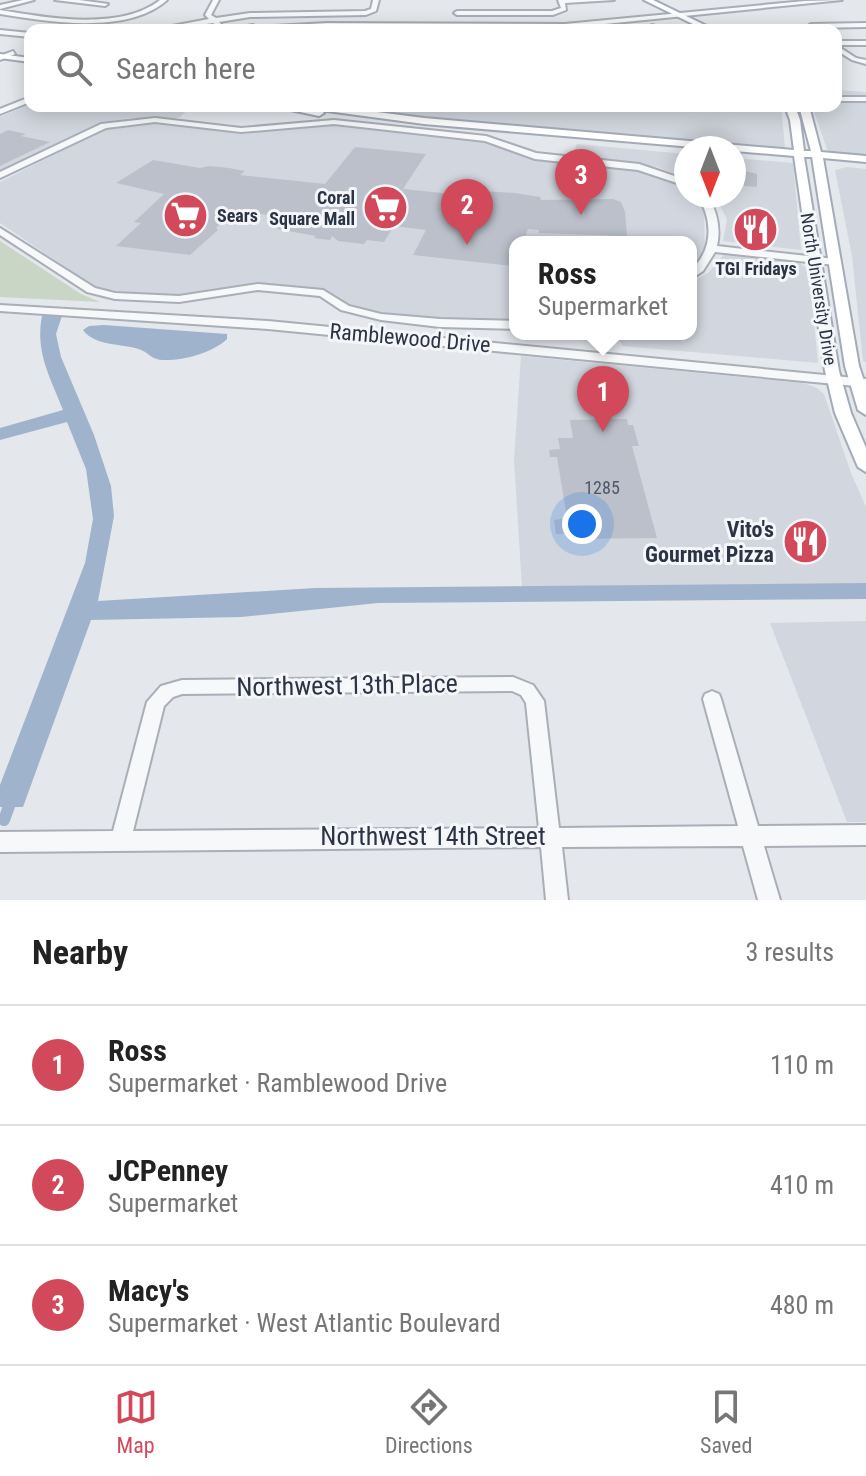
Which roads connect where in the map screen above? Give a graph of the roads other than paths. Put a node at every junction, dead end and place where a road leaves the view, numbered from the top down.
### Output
1 (31, 0) edge
2 (58, 0) edge
3 (164, 0) edge
4 (216, 0) edge
5 (322, 0) edge
6 (376, 0) edge
7 (455, 0) edge
8 (508, 0) edge
9 (561, 0) edge
10 (611, 0) edge
11 (647, 0) edge
12 (801, 0) edge
13 (839, 0) edge
14 (637, 1) edge
15 (818, 1) edge
16 (105, 4) dead end
17 (0, 10) edge
18 (319, 12) junction
19 (457, 13) junction
20 (511, 14) junction
21 (671, 14) junction
22 (213, 20) junction
23 (189, 24) edge
24 (218, 24) edge
25 (316, 24) edge
26 (459, 24) edge
27 (562, 24) edge
28 (597, 24) edge
29 (688, 24) edge
30 (696, 24) edge
31 (866, 25) edge
32 (842, 26) edge
33 (0, 32) edge
34 (24, 34) edge
35 (866, 43) edge
36 (842, 45) edge
37 (842, 49) edge
38 (4, 55) edge
39 (24, 57) edge
40 (863, 61) edge
41 (24, 99) edge
42 (864, 99) edge
43 (842, 100) edge
44 (0, 110) edge
45 (333, 112) edge
46 (341, 112) edge
47 (792, 112) edge
48 (804, 112) edge
49 (674, 148) edge
50 (746, 154) edge
51 (800, 156) junction
52 (817, 158) junction
53 (866, 159) edge
54 (866, 165) edge
55 (3, 175) edge
56 (674, 178) edge
57 (709, 208) edge
58 (0, 231) edge
59 (712, 246) junction
60 (814, 257) junction
61 (834, 259) junction
62 (697, 272) edge
63 (0, 301) edge
64 (43, 306) junction
65 (0, 308) edge
66 (509, 325) edge
67 (832, 375) junction
68 (861, 378) edge
69 (866, 410) edge
70 (865, 463) edge
71 (712, 699) dead end
72 (751, 835) junction
73 (866, 835) edge
74 (550, 836) junction
75 (121, 839) junction
76 (0, 842) edge
77 (557, 900) edge
78 (769, 900) edge

1 - 17 street
2 - 16 street
3 - 17 street
4 - 22 street
5 - 18 street
6 - 18 street
7 - 19 street
8 - 20 street
9 - 10 street
9 - 20 street
11 - 21 main road
12 - 21 street
13 - 15 street
14 - 21 main road
15 - 21 street
18 - 22 street
18 - 25 street
19 - 20 street
19 - 26 street
21 - 27 street
21 - 28 street
21 - 29 main road
21 - 30 main road
22 - 23 street
22 - 24 street
31 - 32 street
33 - 34 street
35 - 36 street
37 - 40 street
38 - 39 main road
41 - 44 street
42 - 43 street
45 - 49 main road
46 - 51 main road
47 - 51 main road, North University Drive
48 - 52 main road, North University Drive
50 - 51 main road
51 - 52 main road
51 - 60 main road, North University Drive
52 - 53 main road
52 - 54 main road
52 - 61 main road, North University Drive
55 - 56 street
57 - 59 street
58 - 66 street
59 - 60 street
59 - 62 street
60 - 61 street
60 - 67 main road, North University Drive
61 - 68 main road, North University Drive
63 - 64 street, Ramblewood Drive
64 - 65 street, Ramblewood Drive
64 - 67 street, Ramblewood Drive
67 - 68 street, Ramblewood Drive
67 - 70 main road, North University Drive
68 - 69 main road, North University Drive
71 - 72 street
72 - 73 street, Northwest 14th Street
72 - 74 street, Northwest 14th Street
72 - 78 street
74 - 75 street, Northwest 14th Street
74 - 75 street, Northwest 13th Place
74 - 77 street
75 - 76 street, Northwest 14th Street

